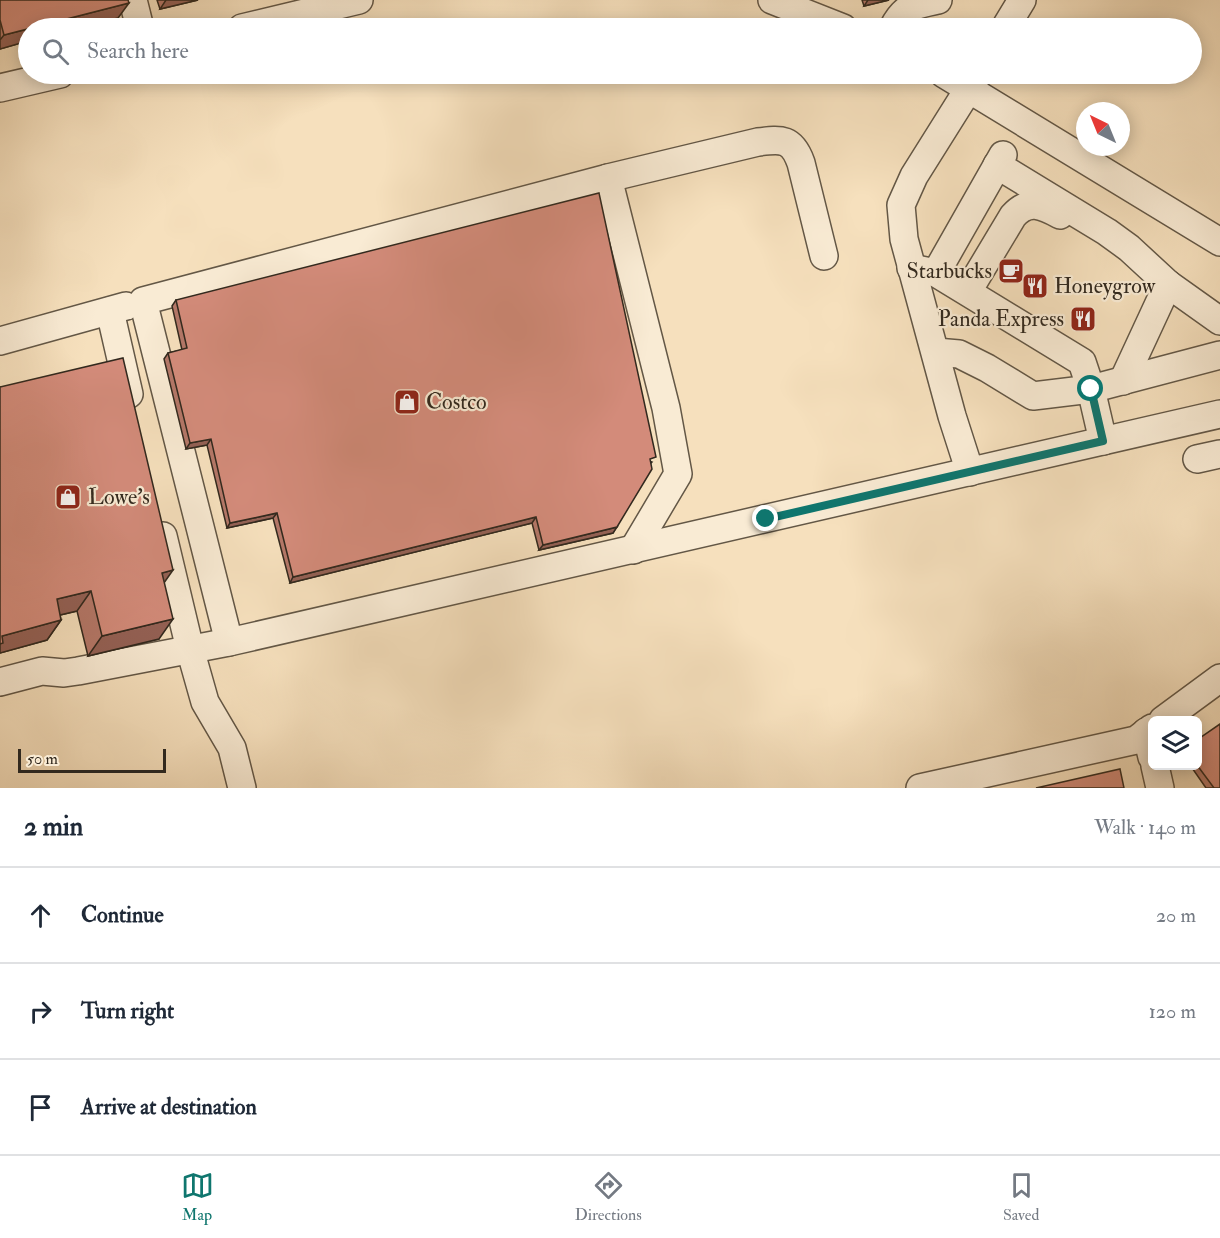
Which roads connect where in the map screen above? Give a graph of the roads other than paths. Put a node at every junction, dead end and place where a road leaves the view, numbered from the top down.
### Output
1 (133, 0) edge
2 (359, 0) edge
3 (938, 0) edge
4 (1022, 0) edge
5 (794, 4) edge
6 (138, 18) edge
7 (284, 18) edge
8 (823, 18) edge
9 (898, 18) edge
10 (1011, 18) edge
11 (18, 84) edge
12 (971, 84) edge
13 (978, 84) edge
14 (0, 88) edge
15 (608, 178) junction
16 (1100, 227) junction
17 (1220, 242) edge
18 (824, 256) dead end
19 (923, 270) junction
20 (1168, 284) junction
21 (968, 291) junction
22 (143, 301) junction
23 (110, 311) junction
24 (1220, 321) edge
25 (0, 341) edge
26 (936, 352) junction
27 (1220, 355) edge
28 (1123, 381) junction
29 (1091, 389) junction
30 (1220, 414) edge
31 (135, 416) edge
32 (1103, 441) junction
33 (970, 472) junction
34 (157, 509) edge
35 (633, 549) junction
36 (229, 642) junction
37 (190, 649) junction
38 (1220, 678) edge
39 (0, 682) edge
40 (1175, 716) edge
41 (1148, 736) edge
42 (1156, 770) edge
43 (242, 788) edge
44 (920, 788) edge
45 (1160, 788) edge

1 - 6 street
2 - 7 street
3 - 9 street
4 - 10 street
5 - 8 street
11 - 14 street
12 - 19 street
13 - 17 street
15 - 18 street
15 - 22 street
15 - 35 street
16 - 19 street
16 - 20 street
16 - 21 street
19 - 21 street
19 - 26 street
20 - 24 street
20 - 28 street
21 - 29 street
22 - 23 street
22 - 36 street
23 - 25 street
23 - 31 street
26 - 29 street
26 - 33 street
27 - 28 street
28 - 29 street
29 - 32 street
30 - 32 street
32 - 33 street
33 - 35 street
34 - 37 street
35 - 36 street
36 - 37 street
37 - 39 street
37 - 43 street
38 - 40 street
41 - 44 street
42 - 45 street

